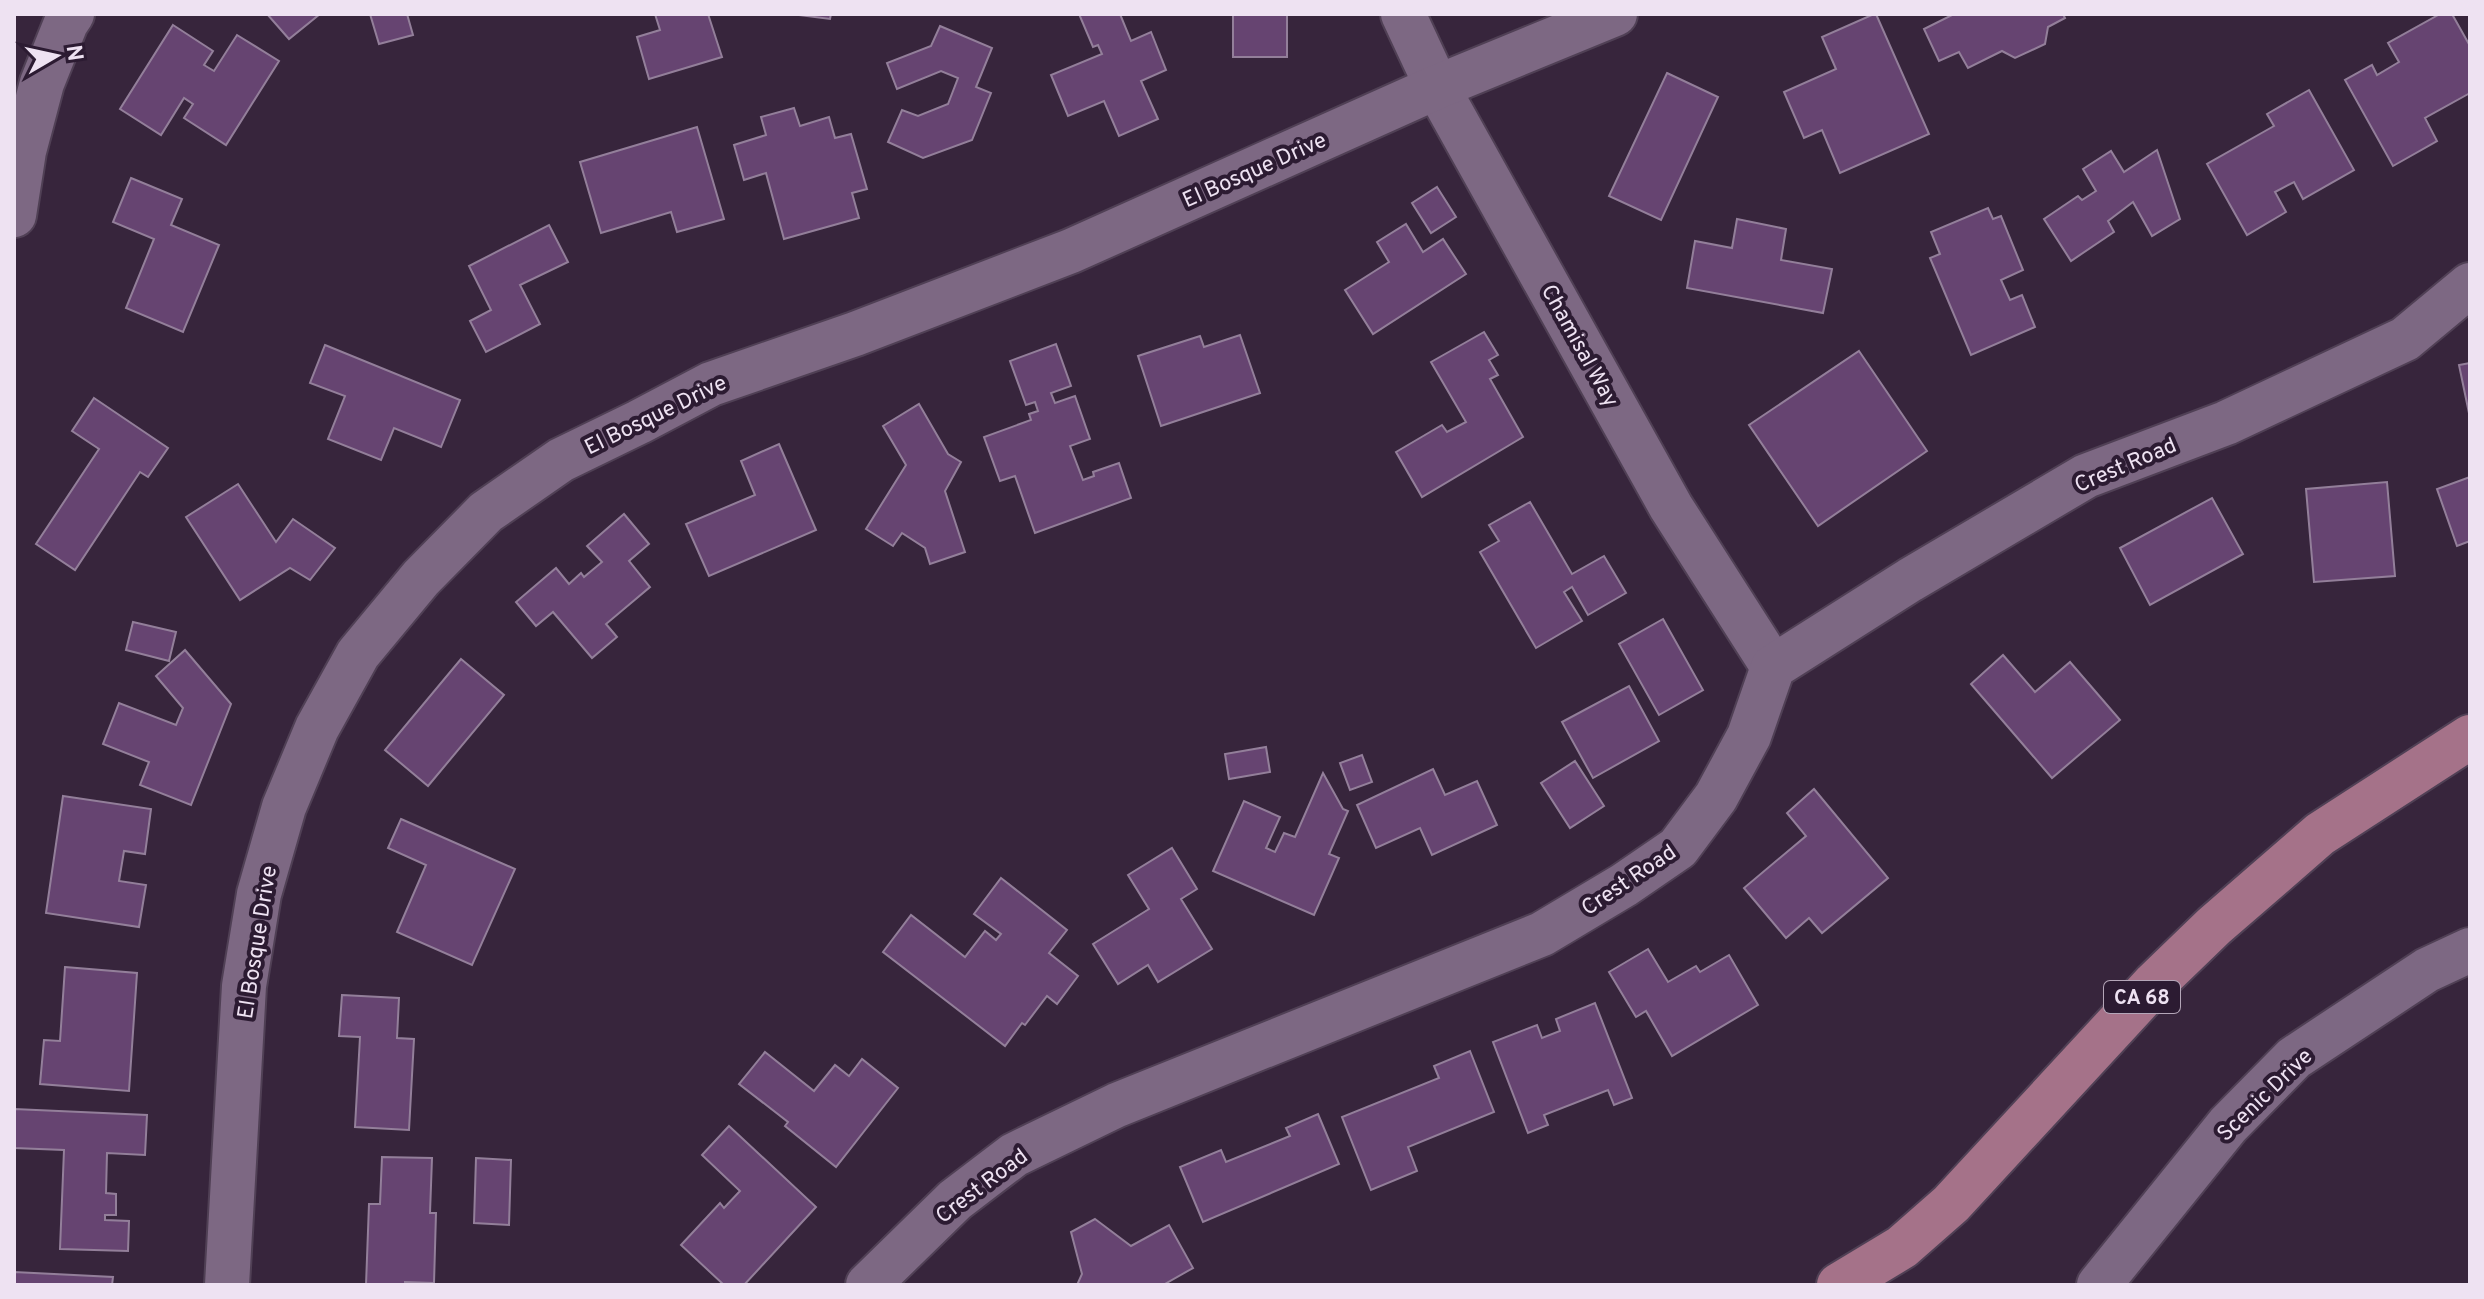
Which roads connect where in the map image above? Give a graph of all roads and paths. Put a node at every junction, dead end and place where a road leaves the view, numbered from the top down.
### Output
1 (72, 14) edge
2 (1403, 14) edge
3 (1615, 14) edge
4 (1437, 87) junction
5 (14, 215) edge
6 (2470, 285) edge
7 (1773, 667) junction
8 (2470, 737) edge
9 (2470, 950) edge
10 (227, 1285) edge
11 (868, 1285) edge
12 (1839, 1285) edge
13 (2099, 1285) edge

1 - 5 street
2 - 4 street, Chamisal Way
3 - 4 street, El Bosque Drive
4 - 7 street, Chamisal Way
4 - 10 street, El Bosque Drive
6 - 7 street, Crest Road
7 - 11 street, Crest Road
8 - 12 main road, CA 68
9 - 13 street, Scenic Drive

